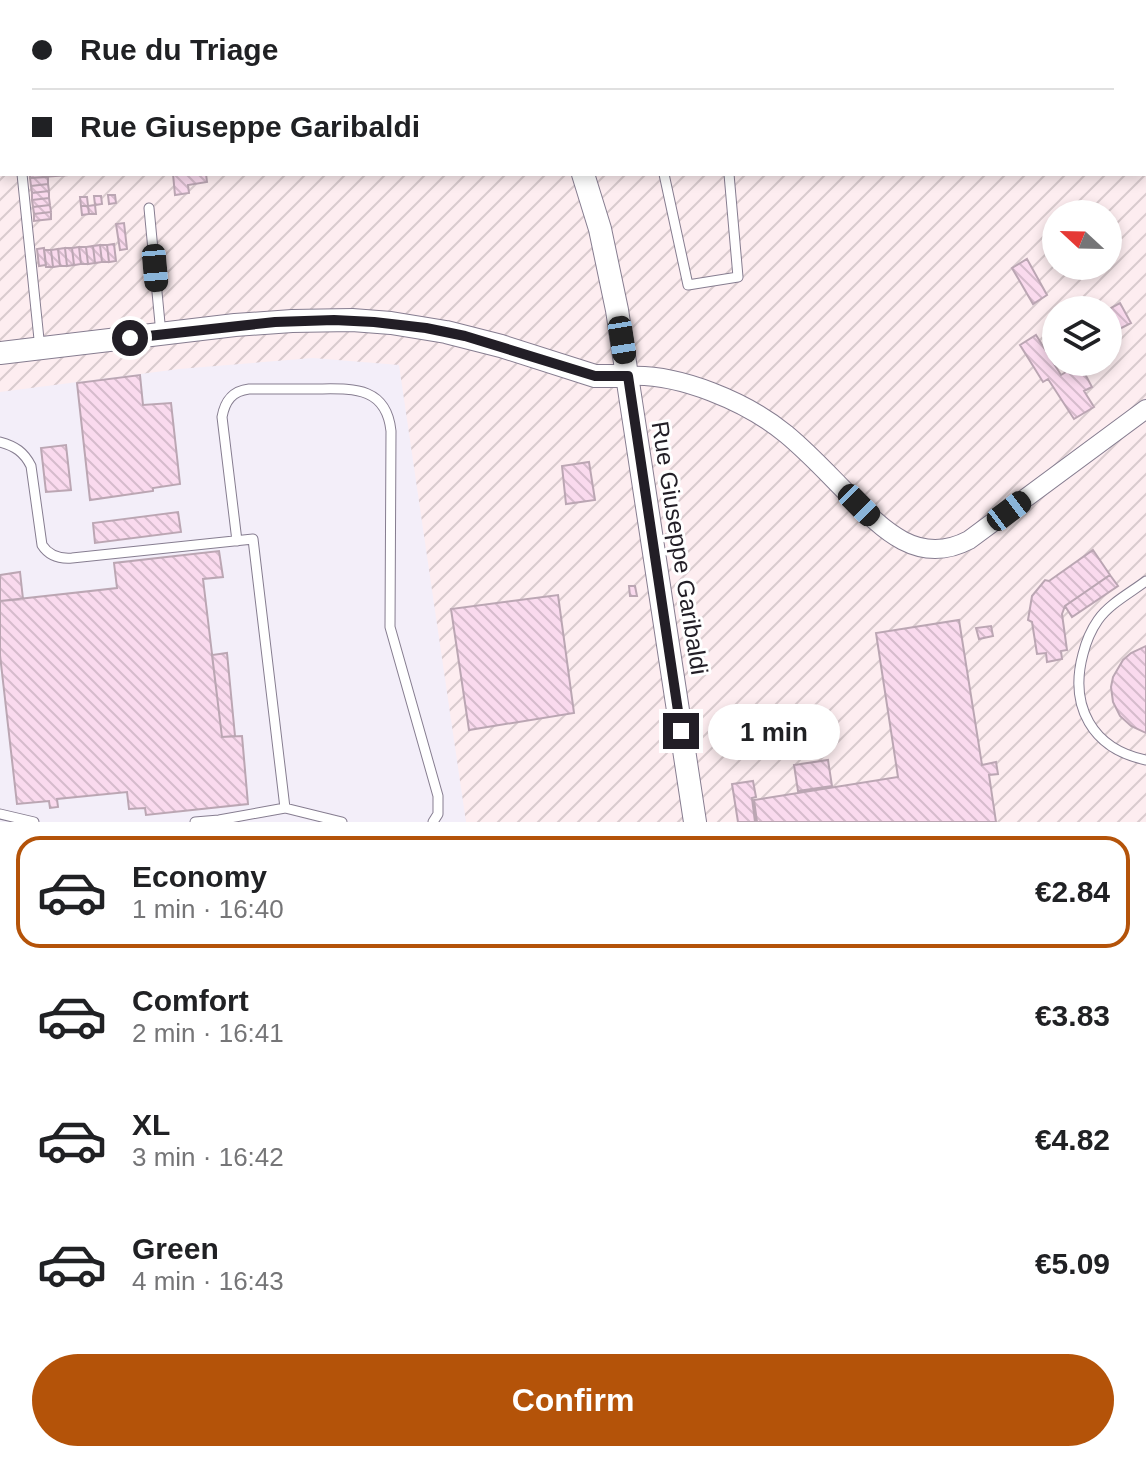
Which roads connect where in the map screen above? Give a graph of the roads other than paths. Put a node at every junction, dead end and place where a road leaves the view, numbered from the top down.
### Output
1 (22, 176) edge
2 (584, 176) edge
3 (664, 176) edge
4 (729, 176) edge
5 (149, 208) dead end
6 (161, 334) junction
7 (40, 349) junction
8 (0, 353) edge
9 (628, 376) junction
10 (1146, 409) edge
11 (0, 442) edge
12 (237, 541) junction
13 (1146, 581) edge
14 (1146, 760) edge
15 (285, 808) junction
16 (0, 814) edge
17 (34, 822) edge
18 (195, 822) edge
19 (342, 822) edge
20 (433, 822) edge
21 (695, 822) edge

1 - 7 lane
2 - 9 street, Rue Giuseppe Garibaldi
3 - 4 lane
5 - 6 lane
6 - 7 street
6 - 9 street
7 - 8 street
9 - 10 street
9 - 21 street, Rue Giuseppe Garibaldi
11 - 12 lane
12 - 15 lane
12 - 20 lane
13 - 14 lane
15 - 18 lane
15 - 19 lane
16 - 17 lane

